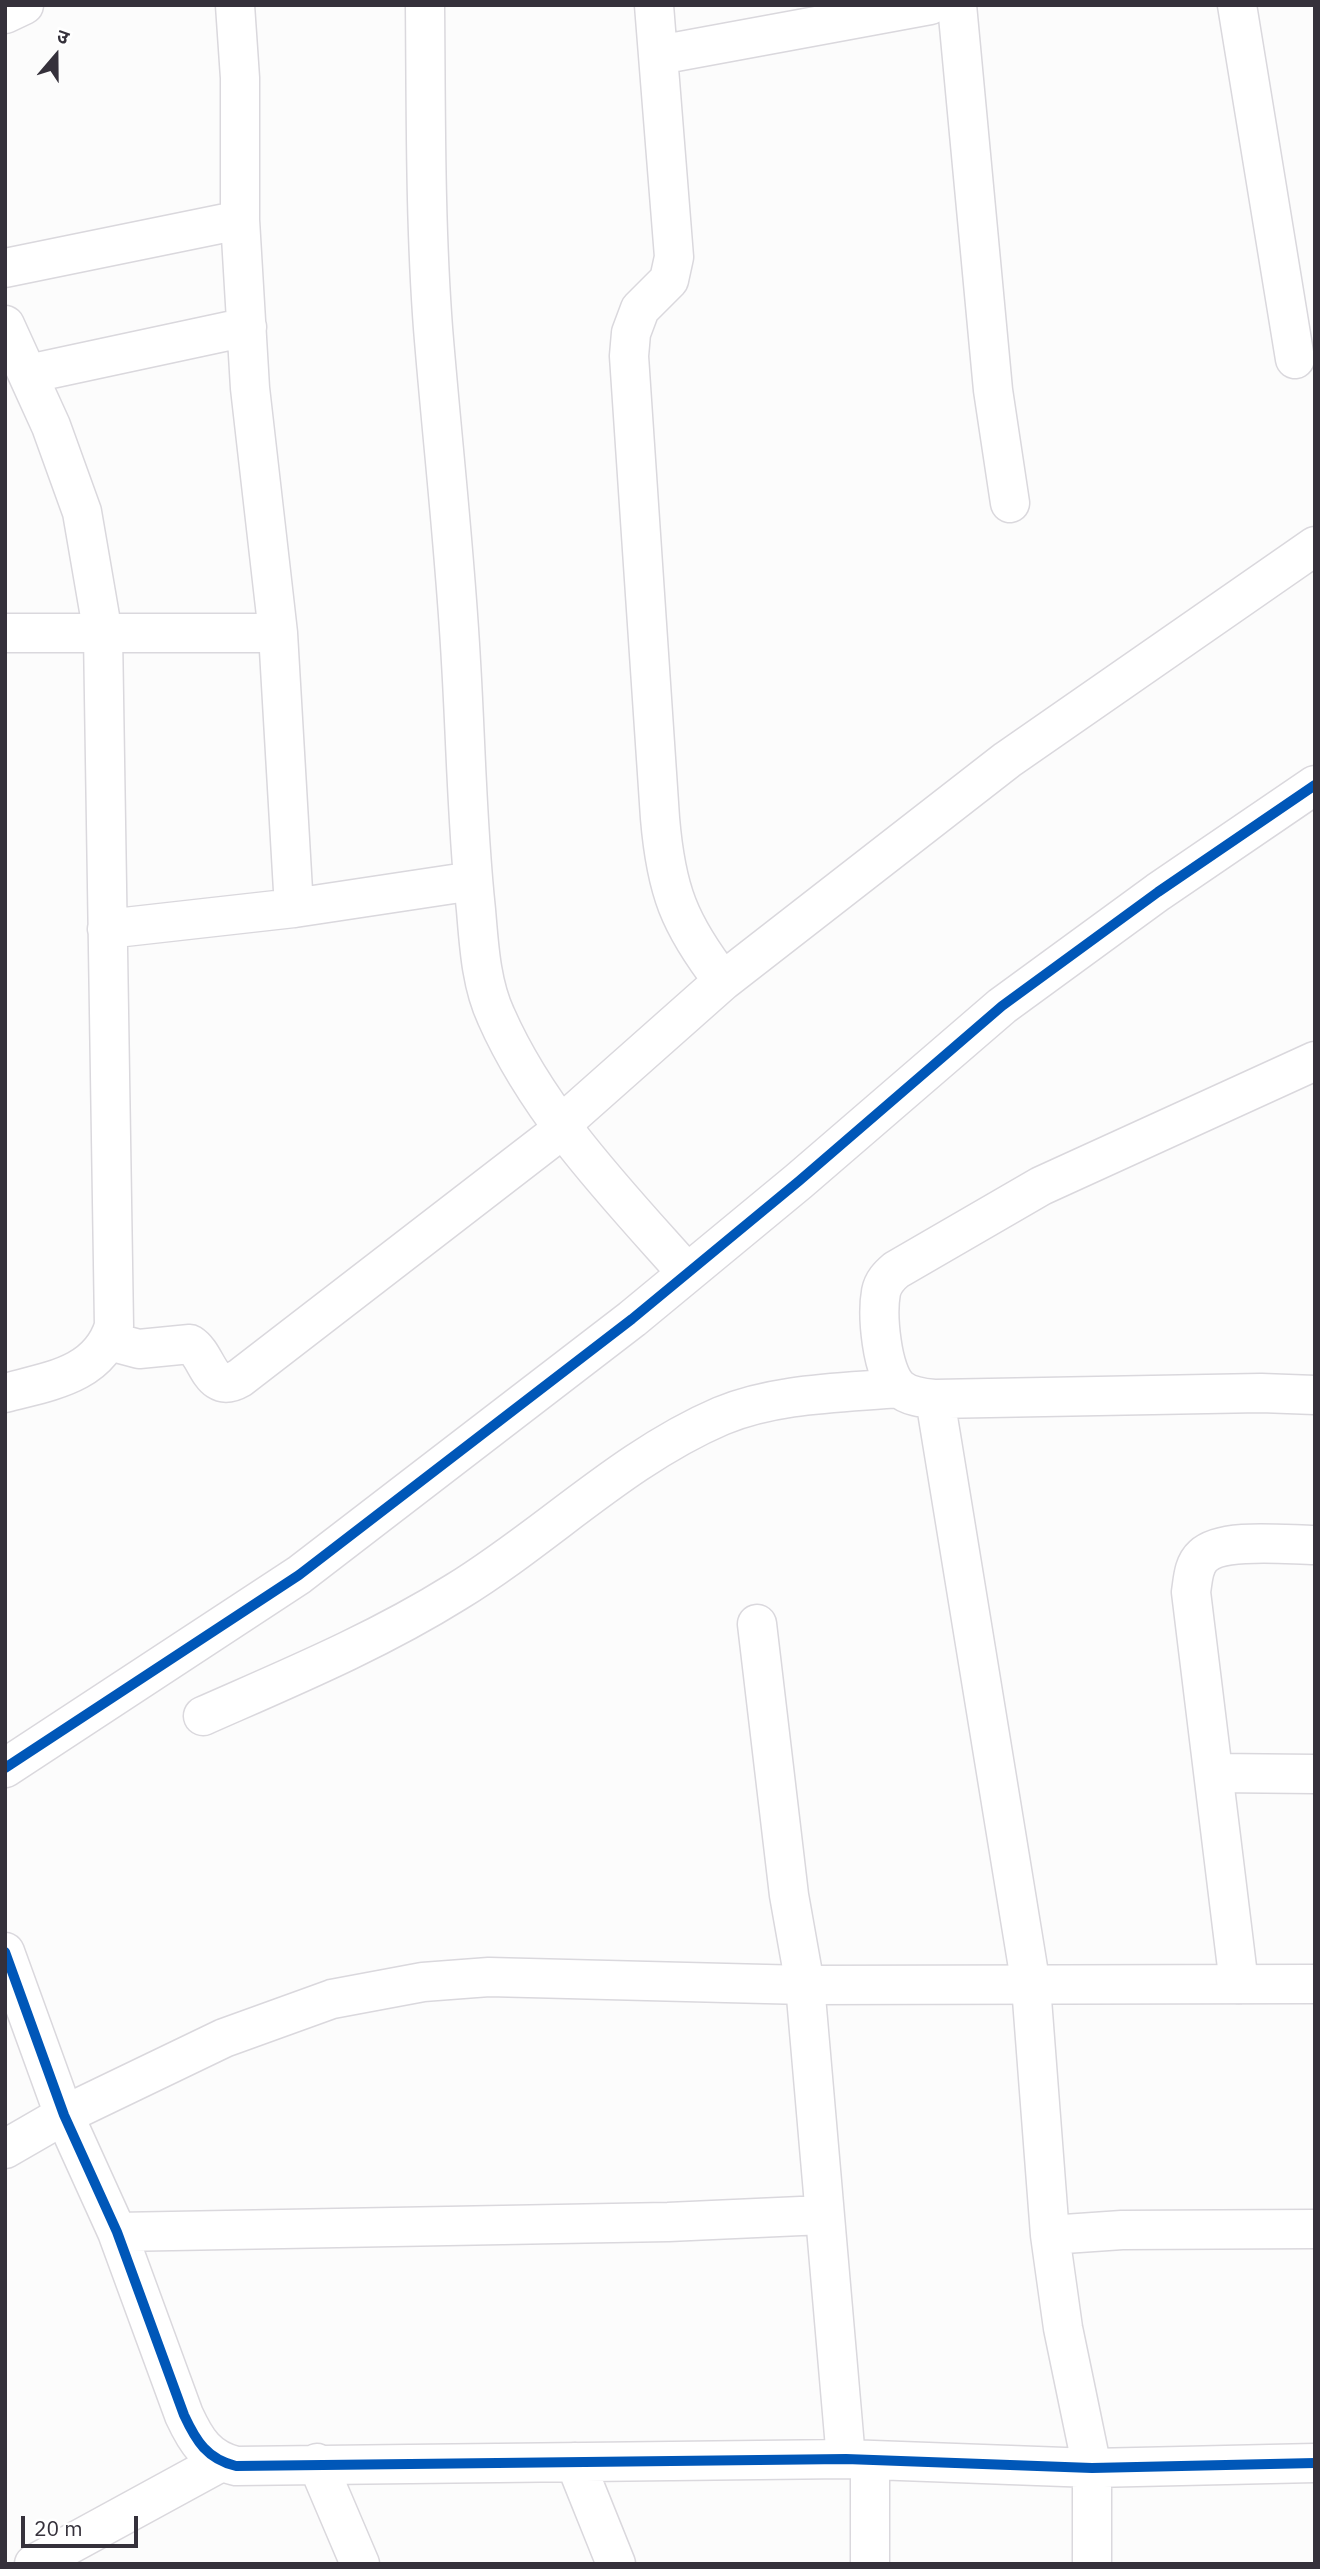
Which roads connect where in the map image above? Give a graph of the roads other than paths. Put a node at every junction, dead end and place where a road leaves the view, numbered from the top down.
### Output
1 (24, 5) edge
2 (235, 5) edge
3 (425, 5) edge
4 (654, 5) edge
5 (930, 5) edge
6 (957, 5) edge
7 (1237, 5) edge
8 (5, 14) edge
9 (659, 55) junction
10 (240, 220) junction
11 (5, 268) edge
12 (5, 325) edge
13 (247, 327) junction
14 (1295, 359) dead end
15 (28, 374) junction
16 (1010, 503) dead end
17 (1315, 546) edge
18 (5, 633) edge
19 (278, 633) junction
20 (103, 634) junction
21 (1315, 785) edge
22 (473, 881) junction
23 (294, 908) junction
24 (107, 929) junction
25 (723, 981) junction
26 (1315, 1061) edge
27 (564, 1128) junction
28 (687, 1273) junction
29 (109, 1341) junction
30 (900, 1388) junction
31 (5, 1393) edge
32 (1315, 1395) edge
33 (935, 1399) junction
34 (1315, 1545) edge
35 (757, 1625) dead end
36 (203, 1716) dead end
37 (5, 1768) edge
38 (1215, 1773) junction
39 (1315, 1774) edge
40 (5, 1952) edge
41 (1239, 1984) junction
42 (1315, 1984) edge
43 (805, 1985) junction
44 (1031, 1986) junction
45 (64, 2115) junction
46 (5, 2148) edge
47 (823, 2215) junction
48 (1315, 2229) edge
49 (117, 2232) junction
50 (1050, 2235) junction
51 (858, 2460) junction
52 (221, 2462) junction
53 (575, 2462) junction
54 (317, 2463) junction
55 (1315, 2463) edge
56 (1092, 2468) junction
57 (5, 2553) edge
58 (10, 2564) edge
59 (34, 2564) edge
60 (360, 2564) edge
61 (616, 2564) edge
62 (870, 2564) edge
63 (1092, 2564) edge

1 - 8 street
2 - 10 street
3 - 22 street
4 - 9 street
5 - 9 street
6 - 16 street
7 - 14 street
9 - 25 street
10 - 11 street
10 - 13 street
12 - 15 street
13 - 15 street
13 - 19 street
15 - 20 street
17 - 25 street
18 - 20 street
19 - 20 street
19 - 23 street
20 - 24 street
21 - 28 street
22 - 23 street
22 - 27 street
23 - 24 street
24 - 29 street
25 - 27 street
26 - 30 street
27 - 28 street
27 - 29 street
28 - 37 street
29 - 31 street
30 - 33 street
30 - 36 street
32 - 33 street
33 - 44 street
34 - 38 street
35 - 43 street
38 - 39 street
38 - 41 street
40 - 45 street
41 - 42 street
41 - 44 street
43 - 44 street
43 - 45 street
43 - 47 street
44 - 50 street
45 - 46 street
45 - 49 street
47 - 49 street
47 - 51 street
48 - 50 street
49 - 52 street
50 - 56 street
51 - 53 street
51 - 56 street
51 - 62 street
52 - 54 street
52 - 59 street
53 - 54 street
53 - 61 street
54 - 60 street
55 - 56 street
56 - 63 street
57 - 58 street

